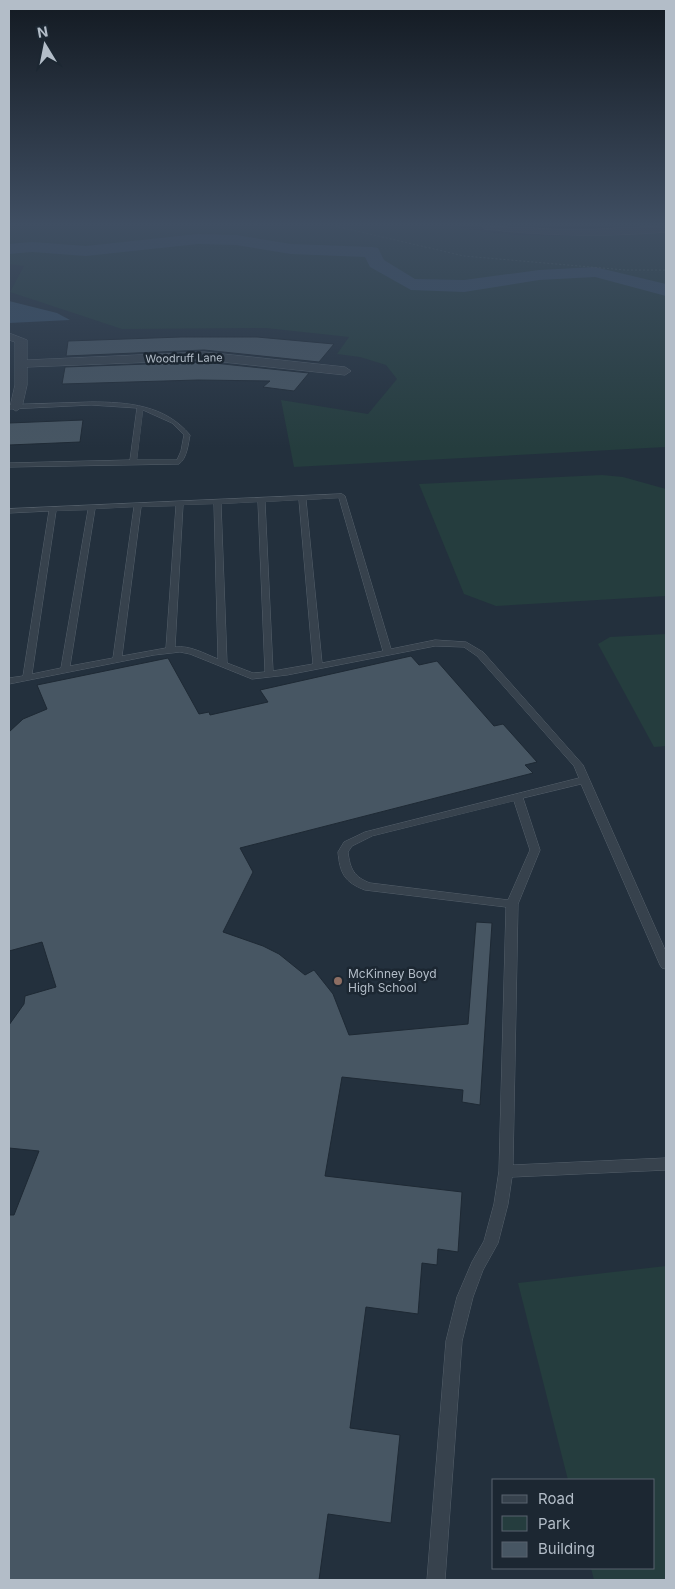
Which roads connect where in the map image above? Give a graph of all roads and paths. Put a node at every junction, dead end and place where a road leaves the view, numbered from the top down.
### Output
1 (9, 336) edge
2 (21, 364) junction
3 (345, 371) dead end
4 (15, 388) edge
5 (12, 407) edge
6 (140, 407) junction
7 (133, 462) junction
8 (9, 465) edge
9 (302, 498) junction
10 (261, 500) junction
11 (217, 502) junction
12 (180, 503) junction
13 (138, 505) junction
14 (92, 507) junction
15 (54, 509) junction
16 (9, 511) edge
17 (170, 651) junction
18 (387, 652) junction
19 (117, 660) junction
20 (222, 665) junction
21 (318, 666) junction
22 (65, 670) junction
23 (269, 674) junction
24 (27, 678) junction
25 (9, 681) edge
26 (584, 780) junction
27 (517, 796) junction
28 (512, 904) junction
29 (666, 965) edge
30 (666, 1164) edge
31 (506, 1171) junction
32 (436, 1580) edge

1 - 2 street
2 - 3 street, Woodruff Lane
2 - 4 street
4 - 5 street
5 - 6 lane
6 - 7 lane
6 - 7 lane
7 - 8 lane
9 - 10 lane
9 - 18 lane
9 - 21 lane
10 - 11 lane
10 - 23 lane
11 - 12 lane
11 - 20 lane
12 - 13 lane
12 - 17 lane
13 - 14 lane
13 - 19 lane
14 - 15 lane
14 - 22 lane
15 - 16 lane
15 - 24 lane
17 - 19 lane
17 - 20 lane
18 - 21 lane
18 - 26 lane
19 - 22 lane
20 - 23 lane
21 - 23 lane
22 - 24 lane
24 - 25 lane
26 - 27 lane
26 - 29 lane
27 - 28 lane
27 - 28 lane
28 - 31 lane
30 - 31 lane
31 - 32 lane

